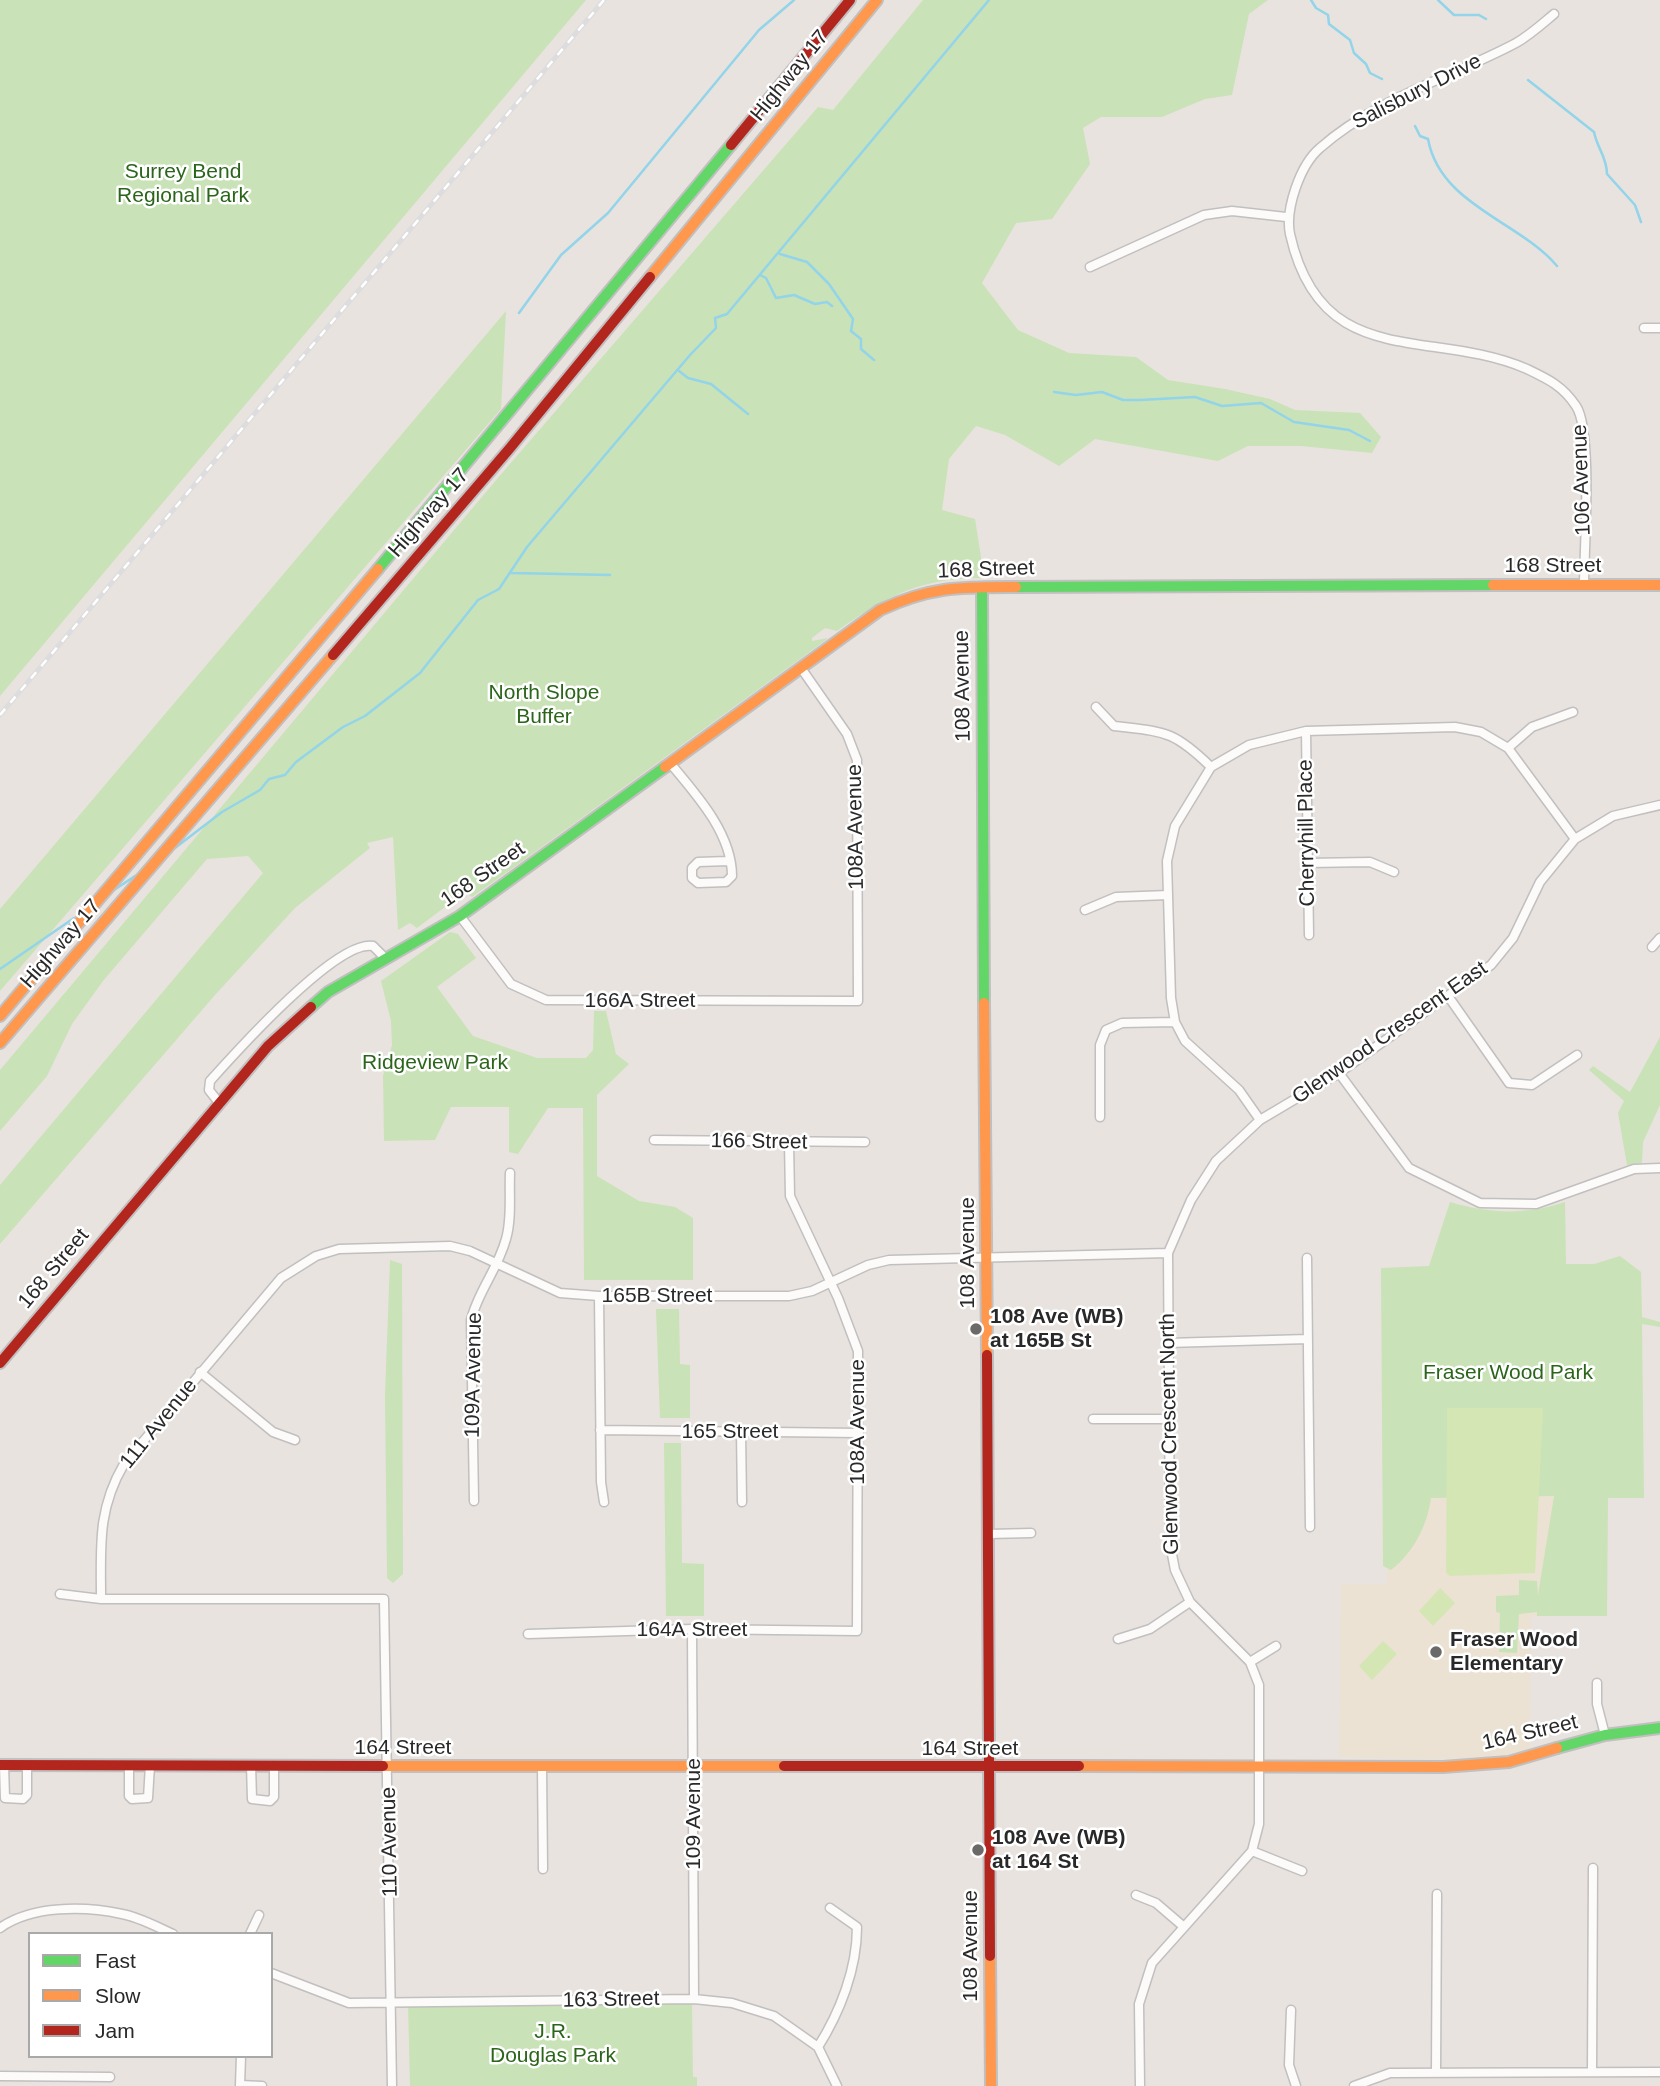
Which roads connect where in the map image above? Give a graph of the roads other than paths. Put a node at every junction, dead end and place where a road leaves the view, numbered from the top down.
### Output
1 (850, 0) edge
2 (877, 0) edge
3 (1554, 15) dead end
4 (1286, 217) junction
5 (1090, 267) dead end
6 (1644, 328) dead end
7 (1660, 328) edge
8 (1584, 585) junction
9 (1660, 585) edge
10 (982, 588) junction
11 (801, 668) junction
12 (1096, 707) dead end
13 (1573, 712) dead end
14 (1306, 731) junction
15 (1508, 748) junction
16 (670, 763) junction
17 (1211, 768) junction
18 (1660, 805) edge
19 (1575, 839) junction
20 (728, 861) junction
21 (1308, 863) junction
22 (1394, 872) dead end
23 (1168, 895) junction
24 (1085, 910) dead end
25 (460, 916) junction
26 (1309, 935) dead end
27 (1660, 938) edge
28 (1652, 947) dead end
29 (385, 958) junction
30 (1448, 996) junction
31 (858, 1002) joint
32 (0, 1016) edge
33 (1175, 1023) junction
34 (0, 1043) edge
35 (1577, 1055) dead end
36 (1339, 1073) junction
37 (220, 1104) junction
38 (1100, 1117) dead end
39 (1260, 1121) junction
40 (654, 1140) dead end
41 (865, 1142) dead end
42 (789, 1143) junction
43 (1660, 1168) edge
44 (510, 1173) dead end
45 (1168, 1254) junction
46 (987, 1257) junction
47 (1307, 1258) dead end
48 (498, 1264) junction
49 (831, 1284) junction
50 (599, 1296) junction
51 (1308, 1339) junction
52 (1167, 1343) junction
53 (0, 1363) edge
54 (200, 1372) junction
55 (1093, 1419) dead end
56 (1168, 1419) junction
57 (600, 1430) junction
58 (741, 1432) junction
59 (859, 1433) junction
60 (295, 1440) dead end
61 (474, 1501) dead end
62 (742, 1502) dead end
63 (604, 1503) dead end
64 (1310, 1527) dead end
65 (1031, 1533) dead end
66 (989, 1534) junction
67 (60, 1594) dead end
68 (101, 1599) junction
69 (1190, 1602) junction
70 (692, 1629) junction
71 (857, 1631) joint
72 (528, 1634) dead end
73 (1118, 1639) dead end
74 (1276, 1646) dead end
75 (1250, 1662) junction
76 (1597, 1683) dead end
77 (1660, 1728) edge
78 (1605, 1735) junction
79 (2, 1765) edge
80 (27, 1765) junction
81 (129, 1765) junction
82 (150, 1765) junction
83 (251, 1765) junction
84 (274, 1766) junction
85 (542, 1767) junction
86 (1259, 1767) junction
87 (388, 1768) junction
88 (694, 1768) junction
89 (989, 1769) junction
90 (1252, 1851) junction
91 (1593, 1868) dead end
92 (543, 1870) dead end
93 (1302, 1871) dead end
94 (1437, 1894) dead end
95 (1136, 1895) dead end
96 (830, 1908) dead end
97 (259, 1915) dead end
98 (1184, 1927) junction
99 (0, 1928) edge
100 (168, 1932) edge
101 (251, 1932) edge
102 (273, 1974) edge
103 (694, 1999) junction
104 (391, 2003) junction
105 (1291, 2011) dead end
106 (818, 2048) junction
107 (241, 2058) edge
108 (1592, 2071) junction
109 (1660, 2072) edge
110 (1436, 2073) junction
111 (0, 2076) edge
112 (110, 2077) dead end
113 (262, 2086) edge
114 (392, 2086) edge
115 (837, 2086) edge
116 (991, 2086) edge
117 (1140, 2086) edge
118 (1296, 2086) edge
119 (1354, 2086) edge

1 - 32 main road, Highway 17
2 - 34 main road, Highway 17
3 - 4 street, Salisbury Drive
4 - 5 street
4 - 8 street, 106 Avenue
6 - 7 street
8 - 9 main road, 168 Street
8 - 10 main road, 168 Street
10 - 11 main road, 168 Street
10 - 46 main road, 108 Avenue
11 - 16 main road, 168 Street
11 - 31 street, 108A Avenue
12 - 17 street
13 - 15 street
14 - 15 street
14 - 17 street
14 - 21 street, Cherryhill Place
15 - 19 street
16 - 20 street
16 - 25 main road, 168 Street
17 - 23 street
18 - 19 street, Glenwood Crescent East
19 - 30 street, Glenwood Crescent East
20 - 20 street
21 - 22 street
21 - 26 street, Cherryhill Place
23 - 24 street
23 - 33 street
25 - 29 main road, 168 Street
25 - 31 street, 166A Street
27 - 28 street
29 - 37 main road, 168 Street
29 - 37 street
30 - 35 street
30 - 36 street, Glenwood Crescent East
33 - 38 street
33 - 39 street
36 - 39 street, Glenwood Crescent East
36 - 43 street
37 - 53 main road, 168 Street
39 - 45 street, Glenwood Crescent North
40 - 42 street, 166 Street
41 - 42 street, 166 Street
42 - 49 street, 108A Avenue
44 - 48 street, 109A Avenue
45 - 46 street, 165B Street
45 - 52 street, Glenwood Crescent North
46 - 49 street, 165B Street
46 - 66 main road, 108 Avenue
47 - 51 street
48 - 50 street, 165B Street
48 - 54 street, 165B Street
48 - 61 street, 109A Avenue
49 - 50 street, 165B Street
49 - 59 street, 108A Avenue
50 - 57 street
51 - 52 street
51 - 64 street
52 - 56 street, Glenwood Crescent North
54 - 60 street
54 - 68 street, 111 Avenue
55 - 56 street
56 - 69 street, Glenwood Crescent North
57 - 58 street, 165 Street
57 - 63 street
58 - 59 street, 165 Street
58 - 62 street
59 - 71 street, 108A Avenue
65 - 66 street
66 - 89 main road, 108 Avenue
67 - 68 street
68 - 87 street, 110 Avenue
69 - 73 street
69 - 75 street, Glenwood Crescent North
70 - 71 street, 164A Street
70 - 72 street, 164A Street
70 - 88 street, 109 Avenue
74 - 75 street
75 - 86 street, Glenwood Crescent North
76 - 78 street
77 - 78 main road, 164 Street
78 - 86 main road, 164 Street
79 - 80 main road, 164 Street
79 - 80 street, 164 Street
80 - 81 main road, 164 Street
81 - 82 main road, 164 Street
81 - 82 street
82 - 83 main road, 164 Street
83 - 84 main road, 164 Street
83 - 84 street
84 - 87 main road, 164 Street
85 - 87 main road, 164 Street
85 - 88 main road, 164 Street
85 - 92 street
86 - 89 main road, 164 Street
86 - 90 street, Glenwood Crescent North
87 - 104 street, 110 Avenue
88 - 89 main road, 164 Street
88 - 103 street, 109 Avenue
89 - 116 main road, 108 Avenue
90 - 93 street
90 - 98 street
91 - 108 street
94 - 110 street
95 - 98 street
96 - 106 street
97 - 101 street
98 - 117 street
99 - 100 street
102 - 104 street, 163 Street
103 - 104 street, 163 Street
103 - 106 street, 163 Street
104 - 114 street, 110 Avenue
105 - 118 street
106 - 115 street
107 - 113 street
108 - 109 street
108 - 110 street
110 - 119 street
111 - 112 street

